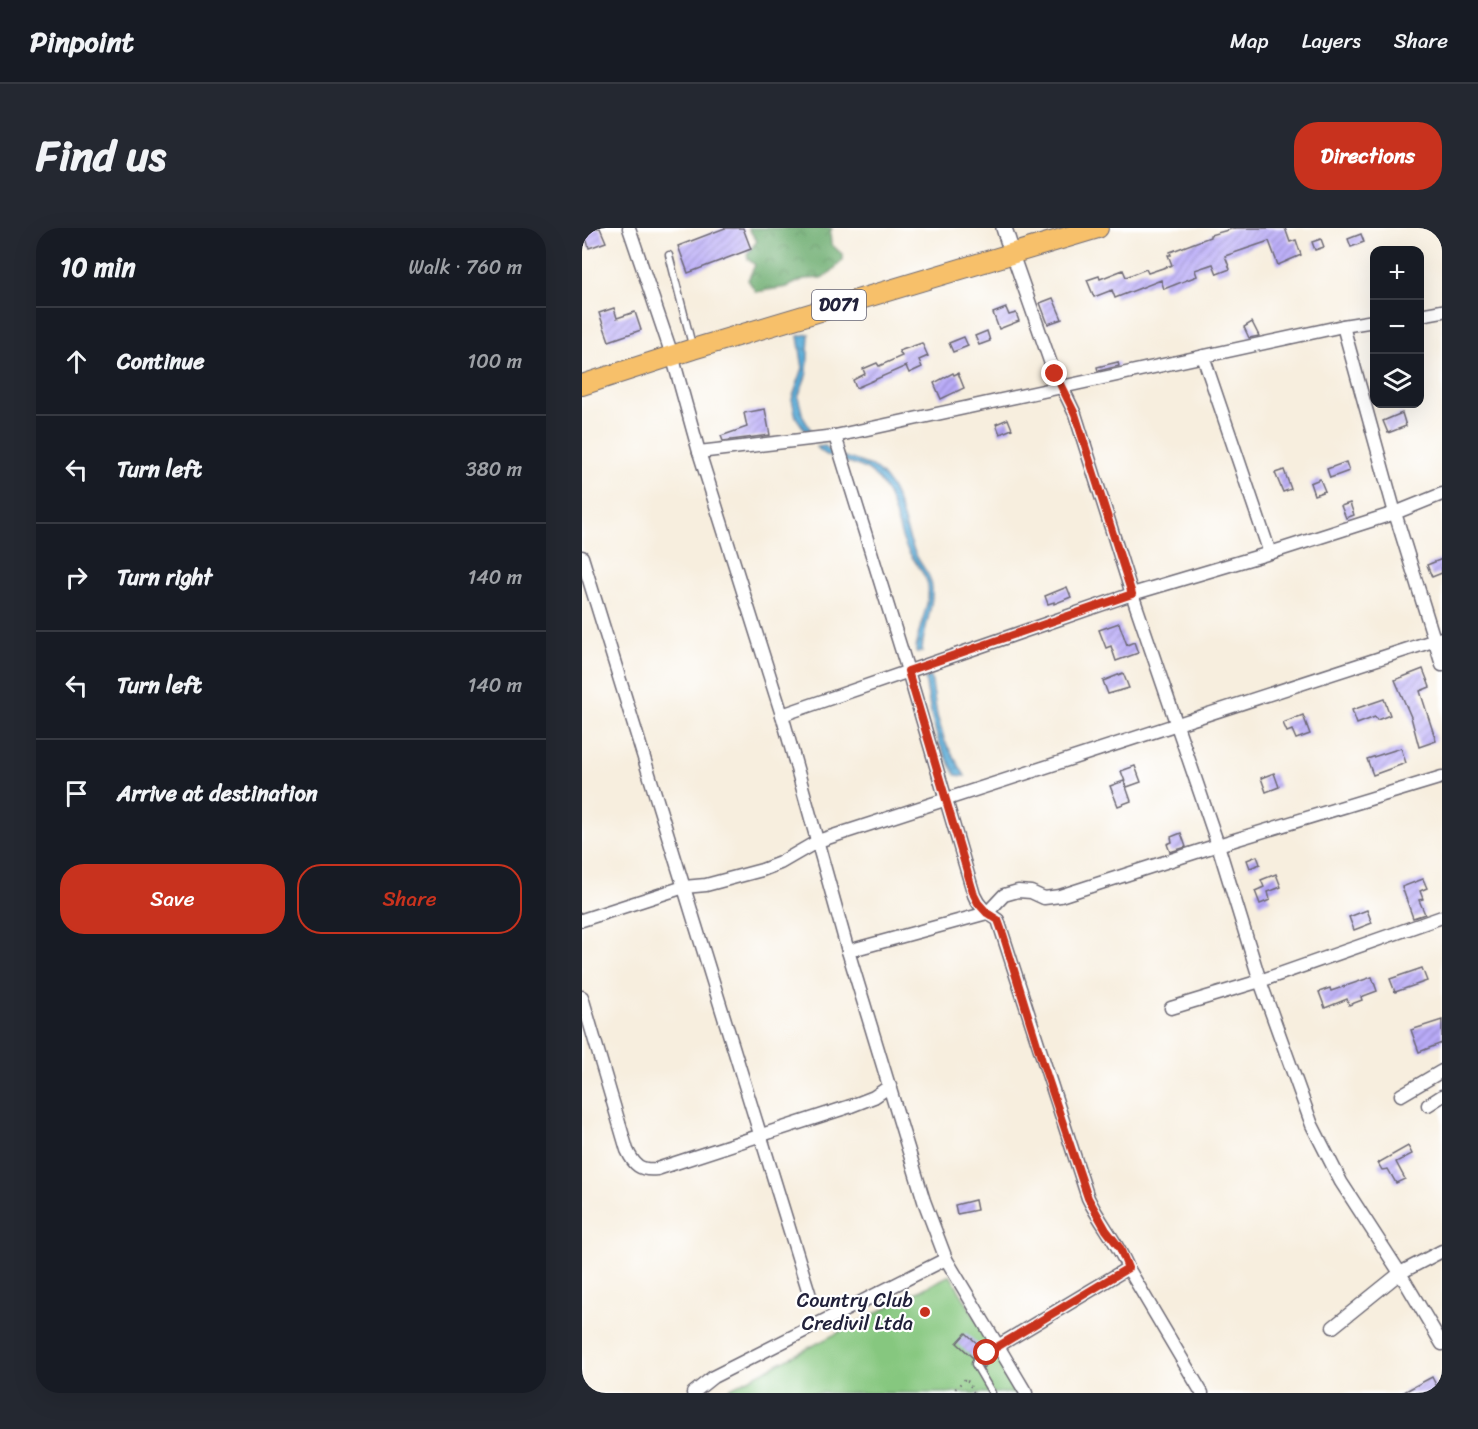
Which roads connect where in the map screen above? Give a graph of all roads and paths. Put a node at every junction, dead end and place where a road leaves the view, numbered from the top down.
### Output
1 (629, 228) edge
2 (1004, 228) edge
3 (1087, 229) edge
4 (1012, 253) junction
5 (669, 255) dead end
6 (1442, 311) edge
7 (1424, 314) edge
8 (1370, 322) edge
9 (1343, 326) junction
10 (693, 349) junction
11 (672, 355) junction
12 (1203, 356) junction
13 (582, 385) edge
14 (1063, 388) junction
15 (835, 436) junction
16 (699, 452) junction
17 (1442, 494) edge
18 (1395, 513) junction
19 (1270, 554) junction
20 (582, 557) edge
21 (1132, 594) junction
22 (1438, 639) edge
23 (1442, 665) edge
24 (908, 671) junction
25 (782, 715) junction
26 (1178, 724) junction
27 (1442, 777) edge
28 (945, 800) junction
29 (818, 841) junction
30 (1218, 845) junction
31 (684, 887) junction
32 (987, 913) junction
33 (1442, 917) edge
34 (582, 920) edge
35 (848, 951) junction
36 (1260, 981) junction
37 (582, 998) edge
38 (1171, 1008) dead end
39 (1442, 1071) edge
40 (890, 1086) junction
41 (1401, 1095) dead end
42 (1442, 1096) edge
43 (1428, 1104) dead end
44 (760, 1135) junction
45 (1442, 1251) edge
46 (946, 1259) junction
47 (1128, 1268) junction
48 (1400, 1274) junction
49 (810, 1296) dead end
50 (1332, 1327) dead end
51 (1442, 1344) edge
52 (999, 1346) junction
53 (987, 1353) dead end
54 (976, 1361) dead end
55 (693, 1393) edge
56 (951, 1393) edge
57 (974, 1393) edge
58 (992, 1393) edge
59 (1026, 1393) edge
60 (1202, 1393) edge

1 - 11 street
2 - 4 street
3 - 4 main road, D071
4 - 10 main road, D071
4 - 14 street
5 - 10 lane
6 - 7 street
8 - 9 street
9 - 12 street
9 - 18 street
10 - 11 main road, D071
11 - 13 main road, D071
11 - 16 street
12 - 14 street
12 - 19 street
14 - 15 street
14 - 21 street
15 - 16 street
15 - 24 street
16 - 25 street
17 - 18 street
18 - 19 street
18 - 22 street
19 - 21 street
20 - 31 street
21 - 24 street
21 - 26 street
22 - 23 street
22 - 26 street
24 - 25 street
24 - 28 street
25 - 29 street
26 - 28 street
26 - 30 street
27 - 30 street
28 - 29 street
28 - 32 street
29 - 31 street
29 - 35 street
30 - 32 street
30 - 36 street
31 - 34 street
31 - 44 street
32 - 35 street
32 - 47 street
33 - 36 street
35 - 40 street
36 - 38 street
36 - 48 street
37 - 44 street
39 - 41 street
40 - 44 street
40 - 46 street
42 - 43 street
44 - 49 street
45 - 48 street
46 - 52 street
46 - 55 street
47 - 52 street
47 - 60 street
48 - 50 street
48 - 51 street
52 - 53 lane
52 - 59 street
54 - 58 lane
56 - 57 path

